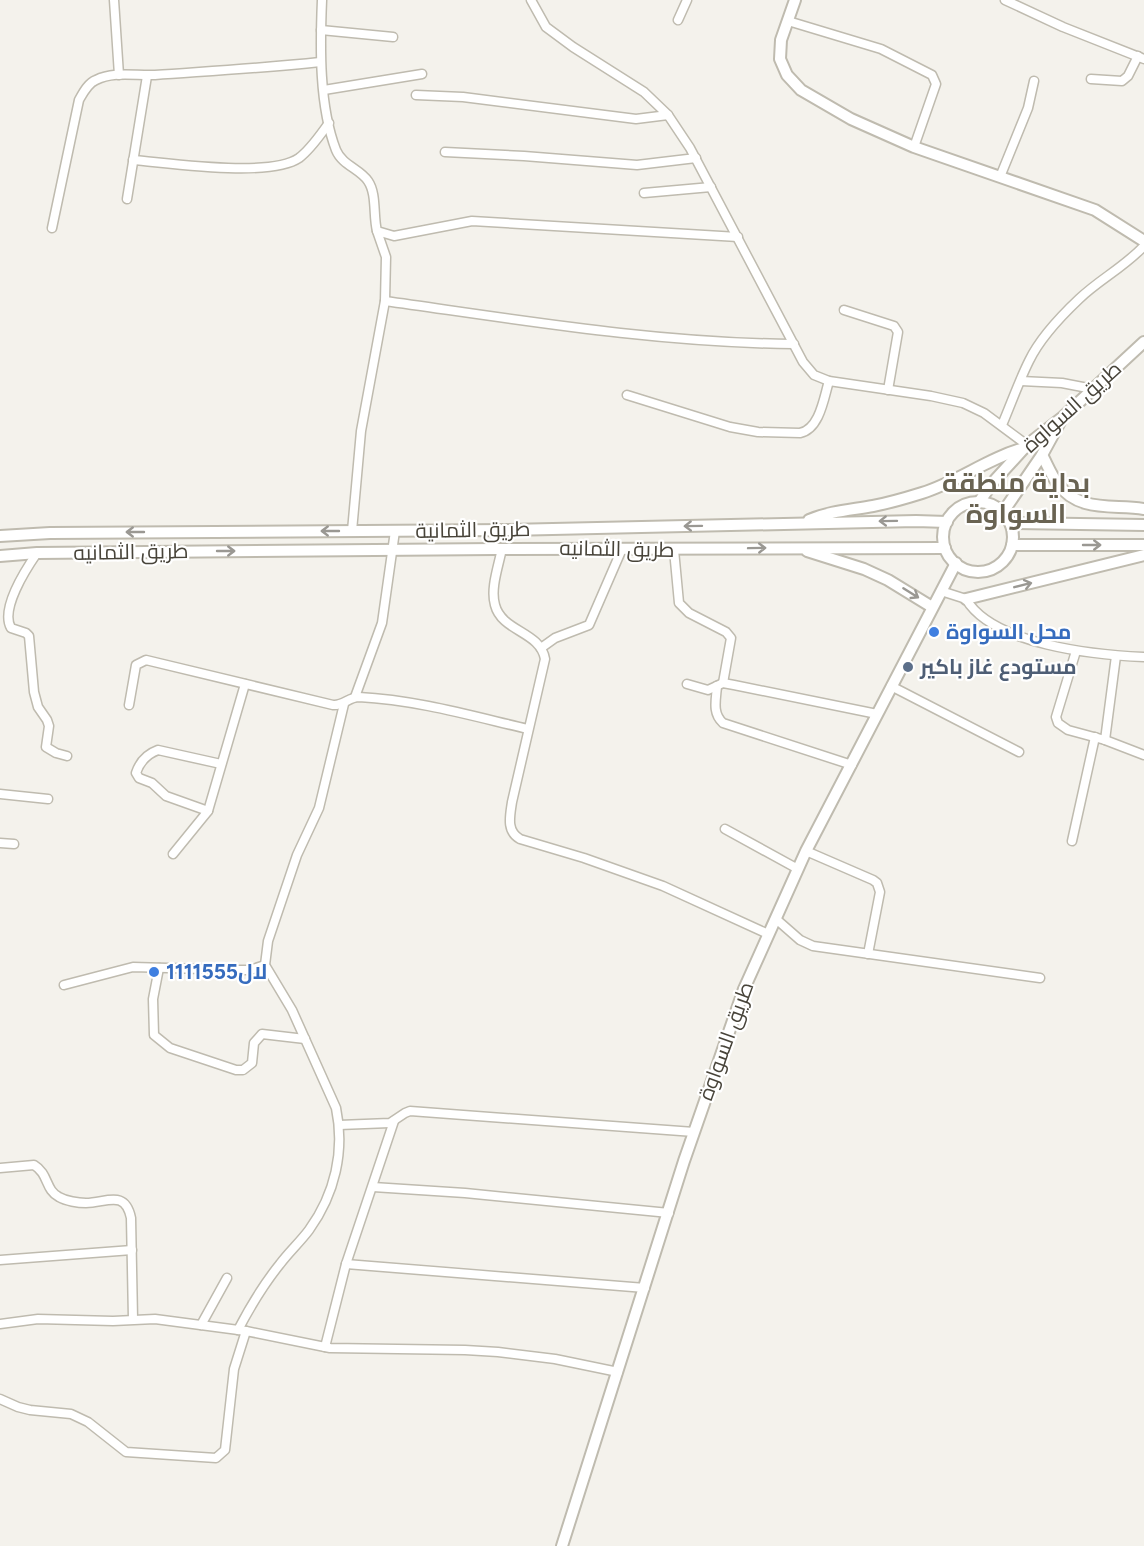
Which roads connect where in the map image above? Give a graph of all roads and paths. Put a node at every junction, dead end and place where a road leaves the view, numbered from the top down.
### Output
1 (114, 0) edge
2 (322, 0) edge
3 (531, 0) edge
4 (687, 0) edge
5 (795, 0) edge
6 (1005, 0) edge
7 (678, 20) dead end
8 (788, 21) junction
9 (321, 30) junction
10 (393, 37) dead end
11 (1141, 58) edge
12 (320, 62) junction
13 (422, 74) dead end
14 (119, 75) junction
15 (147, 76) junction
16 (1091, 79) dead end
17 (1034, 81) dead end
18 (324, 90) junction
19 (416, 95) dead end
20 (668, 115) junction
21 (329, 123) junction
22 (914, 147) junction
23 (446, 152) dead end
24 (696, 158) junction
25 (133, 160) junction
26 (1000, 177) junction
27 (711, 187) junction
28 (644, 193) dead end
29 (127, 198) dead end
30 (52, 228) dead end
31 (377, 231) junction
32 (738, 237) junction
33 (1144, 244) edge
34 (385, 301) junction
35 (844, 310) dead end
36 (1144, 342) edge
37 (794, 344) junction
38 (829, 381) junction
39 (1021, 381) junction
40 (1093, 389) junction
41 (888, 390) junction
42 (627, 395) dead end
43 (1063, 417) junction
44 (1002, 425) junction
45 (1025, 446) junction
46 (1042, 455) junction
47 (979, 502) junction
48 (1144, 509) edge
49 (1003, 512) junction
50 (947, 522) junction
51 (1010, 522) junction
52 (801, 523) junction
53 (1144, 525) edge
54 (352, 531) junction
55 (395, 531) junction
56 (0, 536) edge
57 (1012, 545) junction
58 (1144, 545) edge
59 (502, 548) junction
60 (798, 548) junction
61 (945, 548) junction
62 (622, 549) junction
63 (392, 550) junction
64 (674, 550) junction
65 (37, 553) junction
66 (1144, 555) edge
67 (0, 556) edge
68 (956, 563) junction
69 (941, 591) junction
70 (966, 599) junction
71 (932, 608) junction
72 (541, 648) junction
73 (1076, 651) junction
74 (1116, 656) junction
75 (1144, 657) edge
76 (245, 684) junction
77 (687, 684) dead end
78 (720, 685) junction
79 (891, 686) junction
80 (355, 697) junction
81 (344, 704) junction
82 (129, 705) dead end
83 (877, 714) junction
84 (528, 729) junction
85 (1095, 737) junction
86 (1105, 740) junction
87 (1019, 752) dead end
88 (1144, 755) edge
89 (67, 756) dead end
90 (221, 764) junction
91 (852, 765) junction
92 (0, 794) edge
93 (48, 799) dead end
94 (208, 811) junction
95 (725, 829) dead end
96 (1072, 841) dead end
97 (0, 843) edge
98 (14, 844) dead end
99 (806, 851) junction
100 (173, 854) dead end
101 (798, 869) junction
102 (776, 919) junction
103 (768, 934) junction
104 (868, 954) junction
105 (265, 965) junction
106 (159, 968) junction
107 (1040, 978) dead end
108 (64, 985) dead end
109 (305, 1039) junction
110 (394, 1121) junction
111 (339, 1125) junction
112 (694, 1132) junction
113 (0, 1168) edge
114 (373, 1187) junction
115 (669, 1213) junction
116 (132, 1250) junction
117 (0, 1260) edge
118 (346, 1264) junction
119 (227, 1278) dead end
120 (645, 1288) junction
121 (133, 1319) junction
122 (0, 1324) edge
123 (201, 1325) junction
124 (242, 1331) junction
125 (325, 1347) junction
126 (618, 1372) junction
127 (0, 1399) edge
128 (562, 1546) edge

1 - 14 street
2 - 9 street
3 - 20 street
4 - 7 street
5 - 8 street
6 - 11 street
8 - 22 street
8 - 22 street
9 - 10 street
9 - 12 street
11 - 16 street
12 - 15 street
12 - 18 street
13 - 18 street
14 - 15 street
14 - 30 street
15 - 25 street
17 - 26 street
18 - 21 street
19 - 20 street
20 - 24 street
21 - 25 street
21 - 31 street
22 - 26 street
23 - 24 street
24 - 27 street
25 - 29 street
26 - 33 street
27 - 28 street
27 - 32 street
31 - 32 street
31 - 34 street
32 - 37 street
33 - 39 street
34 - 37 street
34 - 54 street
35 - 41 street
36 - 40 street, طريق السواوة
37 - 38 street
38 - 41 street
38 - 42 street
39 - 40 street
39 - 44 street
40 - 43 street, طريق السواوة
41 - 44 street
43 - 45 street, طريق السواوة
43 - 46 street
44 - 45 street
45 - 47 street, طريق السواوة
45 - 52 street
46 - 48 street
46 - 49 street
47 - 49 street
47 - 50 street
49 - 51 street
50 -> 52 street, طريق الثمانية
50 - 61 street
51 - 53 street
51 - 57 street
52 -> 55 street, طريق الثمانية
54 - 55 street, طريق الثمانية
54 -> 56 street, طريق الثمانية
55 - 63 street
57 -> 58 street
57 - 68 street
59 - 62 street, طريق الثمانيه
59 - 63 street, طريق الثمانيه
59 - 72 street
60 - 61 street, طريق الثمانيه
64 -> 60 street, طريق الثمانيه
60 -> 71 street
61 - 68 street
62 - 64 street, طريق الثمانيه
62 - 72 street
65 -> 63 street, طريق الثمانيه
63 - 80 street
64 - 78 street
65 - 67 street, طريق الثمانيه
65 - 89 street
70 -> 66 street
68 - 69 street, طريق السواوة
69 - 70 street
69 - 71 street, طريق السواوة
70 - 73 street
71 - 79 street, طريق السواوة
72 - 84 street
73 - 74 street
73 - 85 street
74 - 75 street
74 - 86 street
76 - 81 street
76 - 82 street
76 - 90 street
77 - 78 street
78 - 83 street
78 - 91 street
79 - 83 street, طريق السواوة
79 - 87 street
80 - 81 street
80 - 84 street
81 - 105 street
83 - 91 street, طريق السواوة
84 - 103 street
85 - 86 street
85 - 96 street
86 - 88 street
90 - 94 street
90 - 94 street
91 - 99 street, طريق السواوة
92 - 93 street
94 - 100 street
95 - 101 street
97 - 98 street
99 - 101 street, طريق السواوة
99 - 104 street
101 - 102 street, طريق السواوة
102 - 103 street, طريق السواوة
102 - 104 street
103 - 112 street, طريق السواوة
104 - 107 street
105 - 106 street
105 - 109 street
106 - 108 street
106 - 109 street
109 - 111 street
110 - 111 street
110 - 112 street
110 - 114 street
111 - 124 street
112 - 115 street, طريق السواوة
113 - 116 street
114 - 115 street
114 - 118 street
115 - 120 street, طريق السواوة
116 - 117 street
116 - 121 street
118 - 120 street
118 - 125 street
119 - 123 street
120 - 126 street, طريق السواوة
121 - 122 street
121 - 123 street
123 - 124 street
124 - 125 street
124 - 127 street
125 - 126 street
126 - 128 street, طريق السواوة

